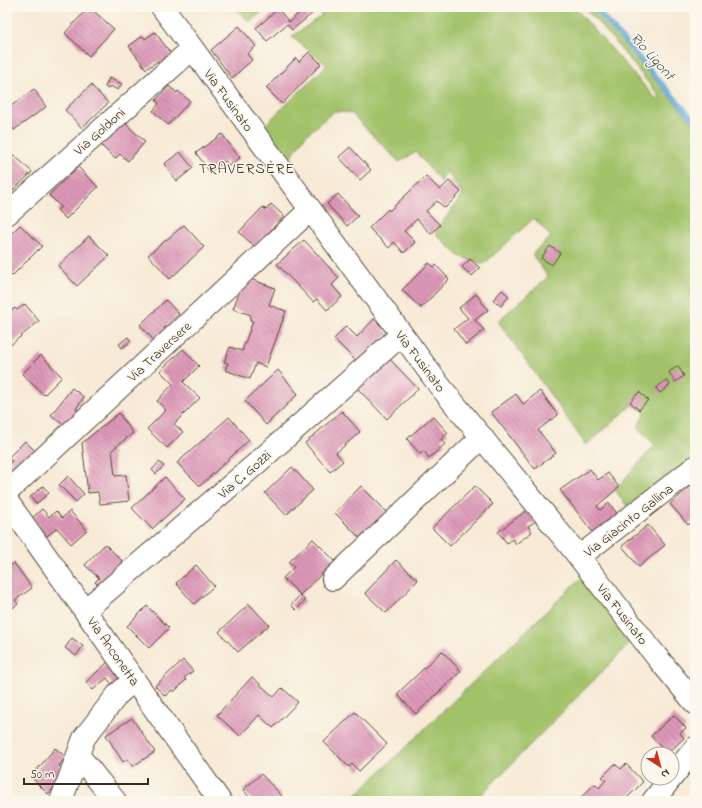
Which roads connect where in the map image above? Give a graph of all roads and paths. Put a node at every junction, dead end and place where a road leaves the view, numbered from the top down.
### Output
1 (162, 7) edge
2 (192, 49) junction
3 (310, 210) junction
4 (7, 214) edge
5 (401, 335) junction
6 (482, 438) junction
7 (695, 467) edge
8 (7, 492) edge
9 (7, 501) edge
10 (579, 557) junction
11 (333, 579) dead end
12 (85, 610) junction
13 (134, 680) junction
14 (695, 703) edge
15 (695, 748) edge
16 (78, 755) junction
17 (680, 768) edge
18 (665, 786) edge
19 (61, 801) edge
20 (115, 801) edge
21 (220, 801) edge
22 (653, 801) edge

1 - 2 street, Via Fusinato
2 - 3 street, Via Fusinato
2 - 4 street, Via Goldoni
3 - 5 street, Via Fusinato
3 - 8 street, Via Traversere
5 - 6 street, Via Fusinato
5 - 12 street, Via C. Gozzi
6 - 10 street, Via Fusinato
6 - 11 street
7 - 10 street, Via Giacinto Gallina
9 - 12 street, Via Anconetta
10 - 14 street, Via Fusinato
12 - 13 street, Via Anconetta
13 - 16 street
13 - 21 street, Via Anconetta
15 - 17 street
16 - 19 street
16 - 20 street
18 - 22 street

